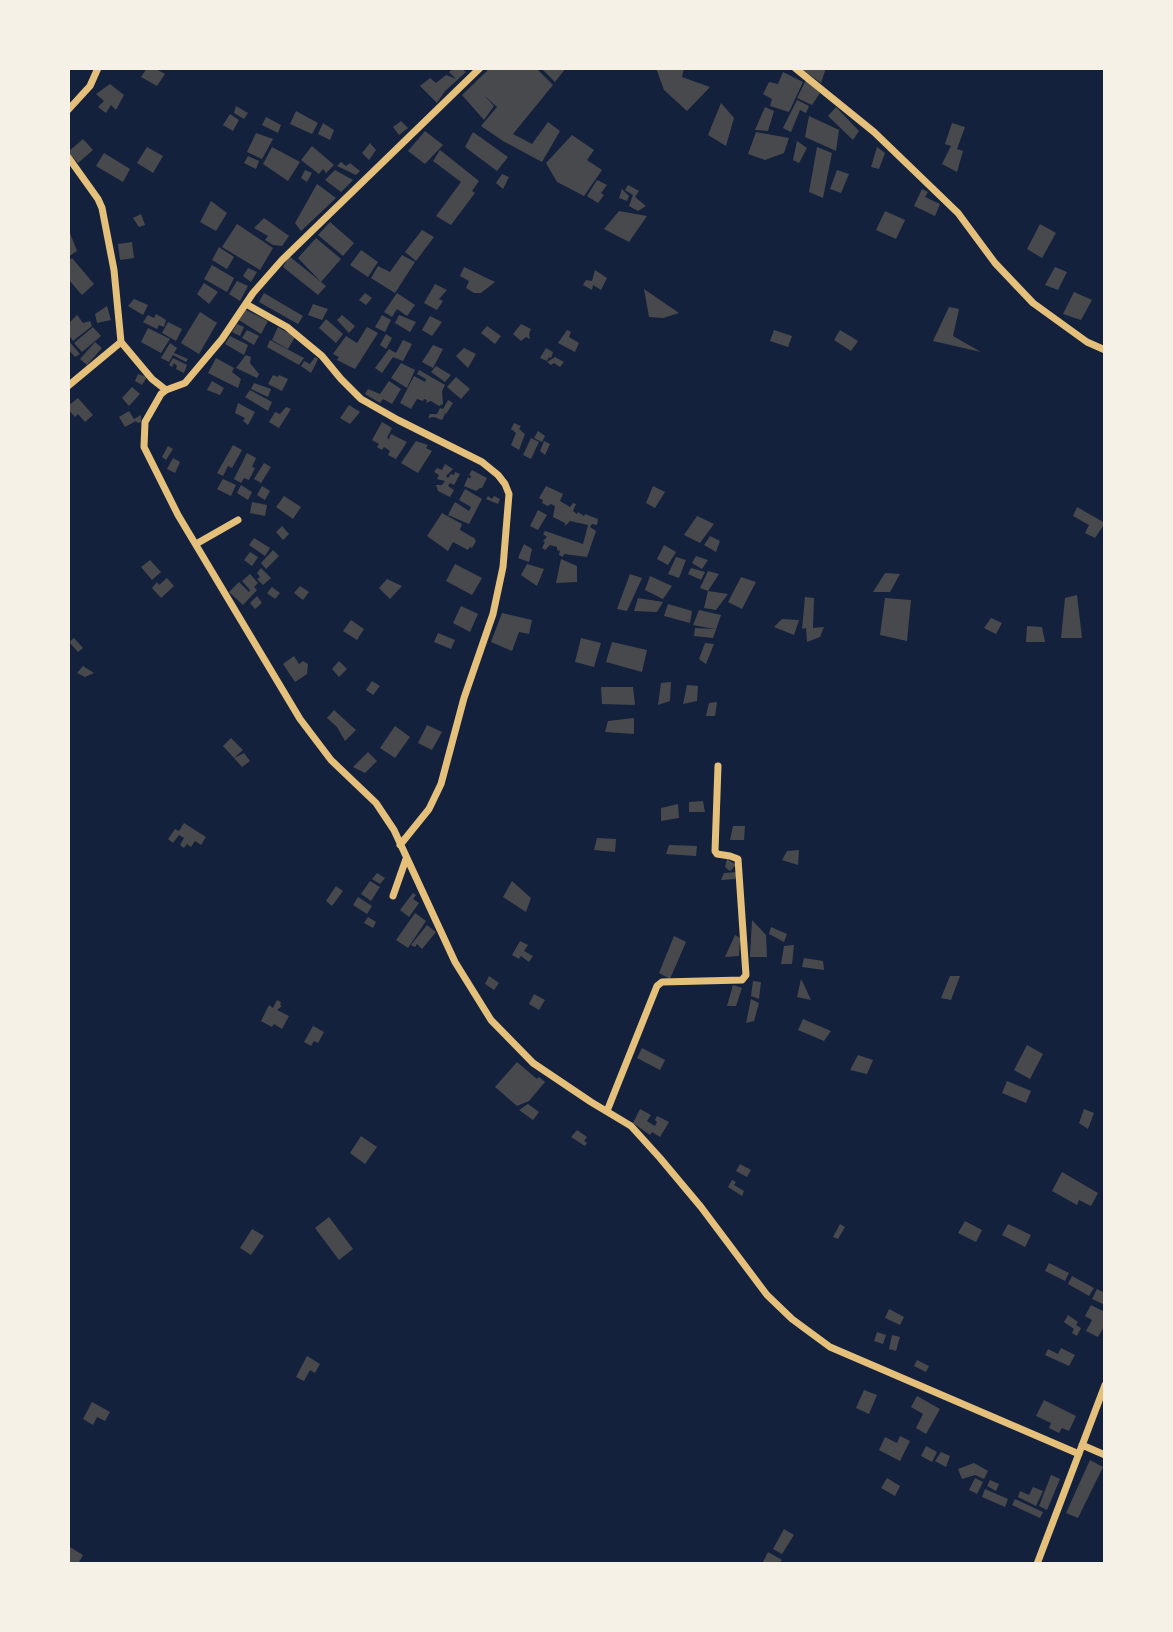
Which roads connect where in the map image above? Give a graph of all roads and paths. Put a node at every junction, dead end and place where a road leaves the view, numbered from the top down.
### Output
1 (98, 68) edge
2 (480, 68) edge
3 (795, 68) edge
4 (68, 110) edge
5 (68, 157) edge
6 (246, 304) junction
7 (121, 342) junction
8 (1105, 350) edge
9 (68, 386) edge
10 (166, 390) junction
11 (238, 520) dead end
12 (196, 544) junction
13 (718, 766) dead end
14 (400, 845) junction
15 (406, 859) junction
16 (393, 896) dead end
17 (607, 1111) junction
18 (1105, 1385) edge
19 (1082, 1445) junction
20 (1079, 1454) junction
21 (1105, 1455) edge
22 (1037, 1564) edge

1 - 4 street
2 - 6 street
3 - 8 street
5 - 7 street
6 - 10 street
6 - 14 street
7 - 9 street
7 - 10 street
10 - 12 street
11 - 12 street
12 - 14 street
13 - 17 street
14 - 15 street
15 - 16 street
15 - 17 street
17 - 20 street
18 - 19 street
19 - 20 street
19 - 21 street
20 - 22 street

